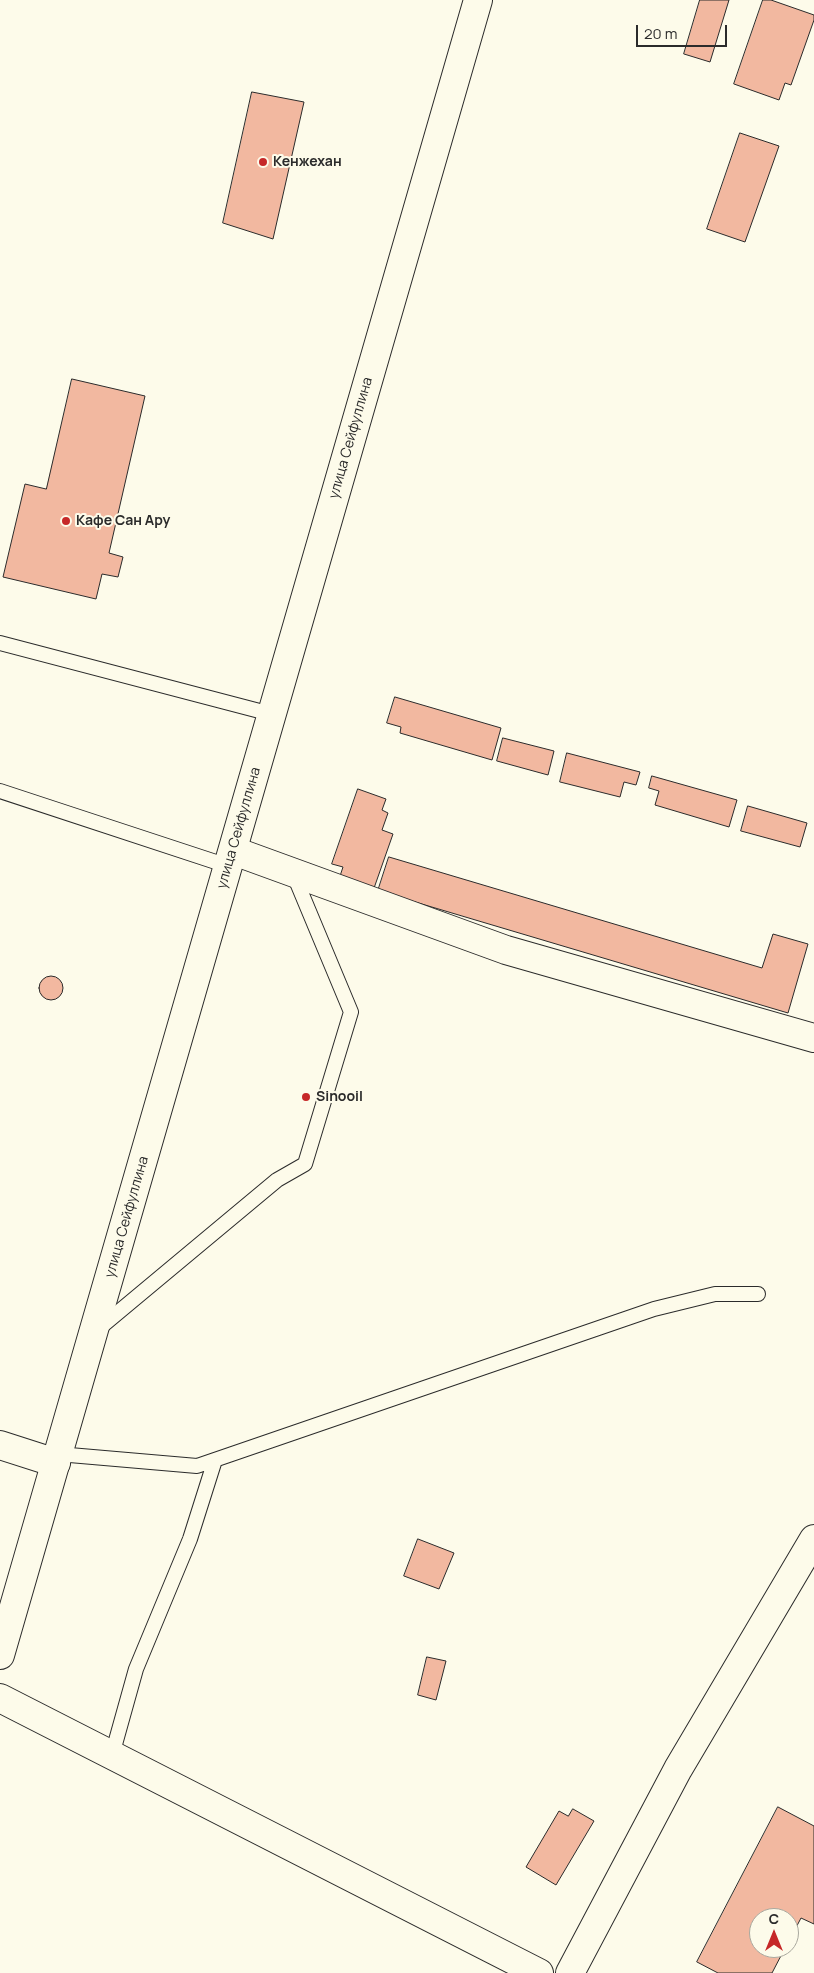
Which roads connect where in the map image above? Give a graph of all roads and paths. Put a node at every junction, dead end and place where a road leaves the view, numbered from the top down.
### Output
1 (478, 0) edge
2 (0, 643) edge
3 (271, 714) junction
4 (0, 791) edge
5 (231, 858) junction
6 (293, 872) junction
7 (814, 1038) edge
8 (758, 1294) dead end
9 (93, 1333) junction
10 (0, 1445) edge
11 (57, 1459) junction
12 (214, 1460) junction
13 (814, 1540) edge
14 (0, 1655) edge
15 (0, 1698) edge
16 (112, 1755) junction
17 (539, 1973) edge
18 (570, 1973) edge

1 - 3 street, улица Сейфуллина
2 - 3 lane
3 - 5 street, улица Сейфуллина
4 - 5 lane
5 - 6 street
5 - 9 street, улица Сейфуллина
6 - 7 street
6 - 9 lane
8 - 12 lane
9 - 11 street, улица Сейфуллина
10 - 11 street
11 - 12 lane
11 - 14 street, улица Сейфуллина
12 - 16 lane
13 - 18 street
15 - 16 street
16 - 17 street

